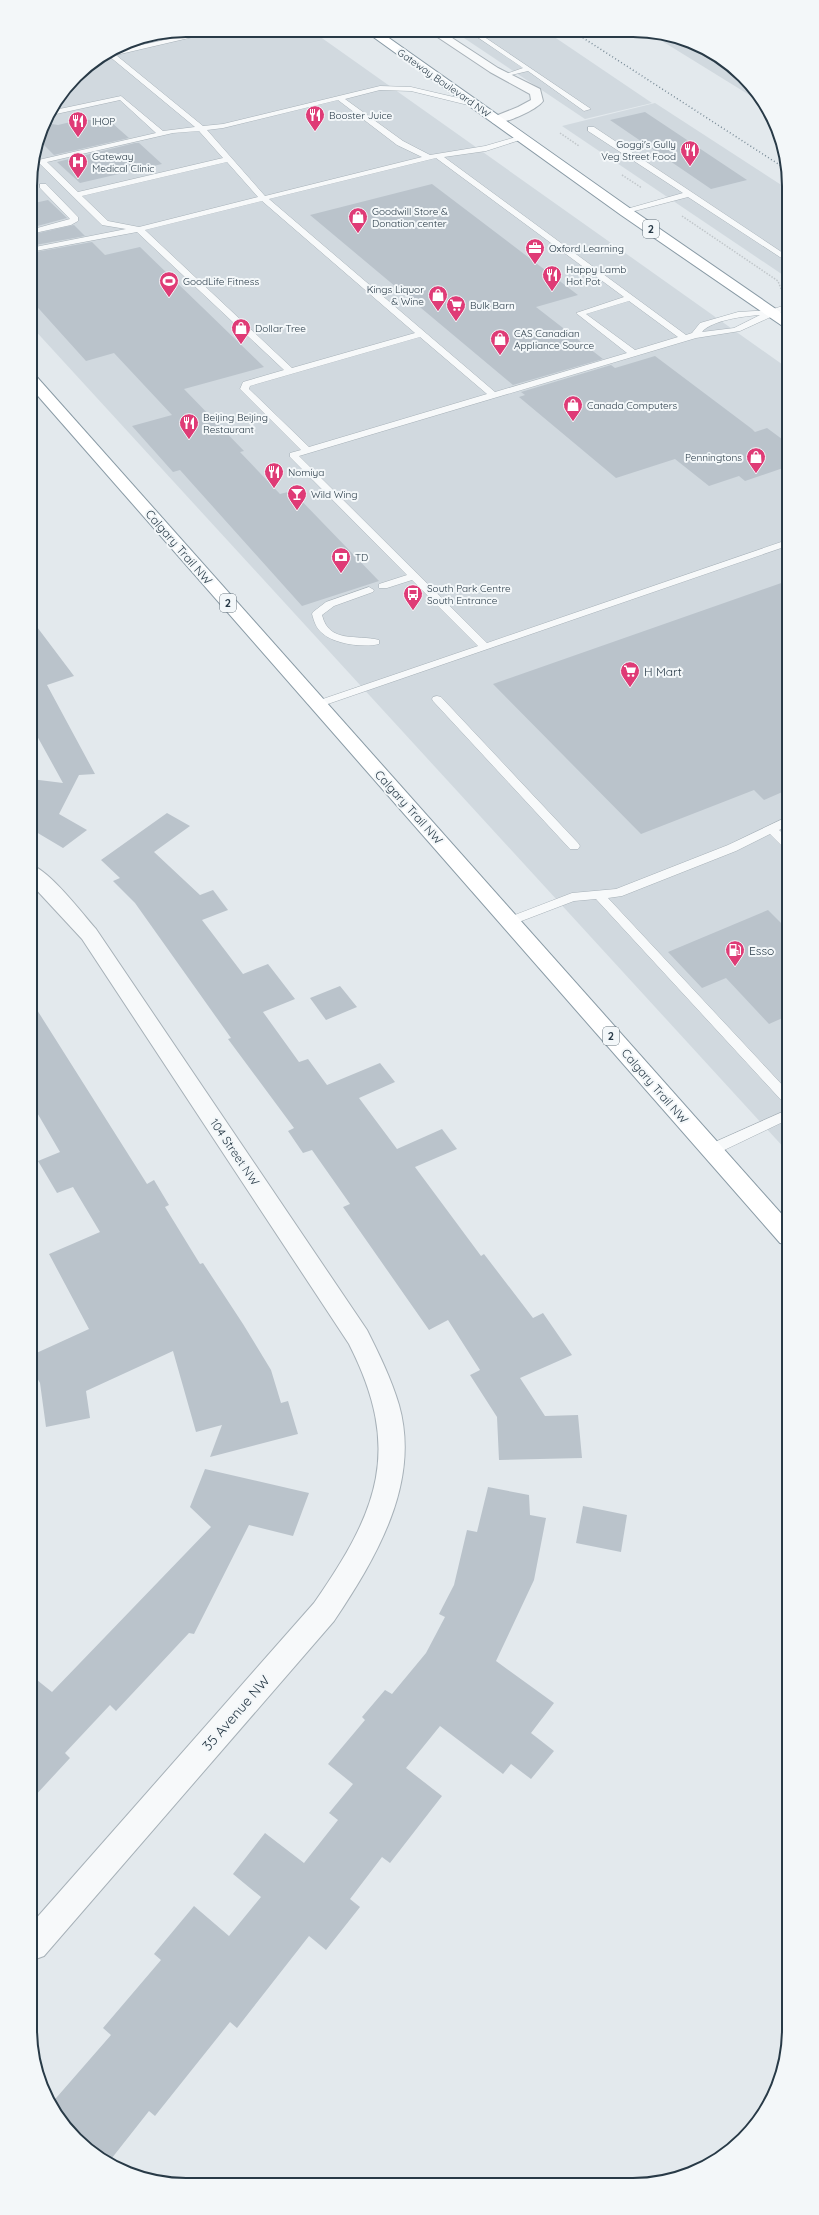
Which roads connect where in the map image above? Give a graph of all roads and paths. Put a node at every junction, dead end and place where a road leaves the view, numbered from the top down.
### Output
1 (187, 37) edge
2 (379, 37) edge
3 (444, 37) edge
4 (480, 37) edge
5 (122, 51) edge
6 (111, 57) edge
7 (528, 69) junction
8 (505, 76) junction
9 (340, 98) junction
10 (472, 104) junction
11 (587, 109) dead end
12 (56, 112) edge
13 (497, 120) junction
14 (201, 128) junction
15 (591, 129) dead end
16 (162, 134) junction
17 (519, 136) junction
18 (438, 156) junction
19 (429, 158) junction
20 (228, 159) junction
21 (39, 162) edge
22 (39, 163) edge
23 (43, 186) dead end
24 (689, 194) junction
25 (77, 195) junction
26 (264, 199) junction
27 (626, 212) junction
28 (37, 230) edge
29 (139, 230) junction
30 (37, 249) edge
31 (782, 256) edge
32 (630, 298) junction
33 (782, 308) edge
34 (772, 312) junction
35 (782, 319) edge
36 (420, 334) junction
37 (695, 335) junction
38 (684, 338) junction
39 (633, 353) junction
40 (289, 370) junction
41 (37, 386) edge
42 (493, 395) junction
43 (307, 450) junction
44 (782, 544) edge
45 (414, 576) junction
46 (383, 586) dead end
47 (369, 590) dead end
48 (375, 642) dead end
49 (485, 646) junction
50 (437, 699) dead end
51 (318, 704) junction
52 (782, 824) edge
53 (772, 830) junction
54 (782, 839) edge
55 (574, 846) dead end
56 (37, 878) edge
57 (600, 896) junction
58 (511, 921) junction
59 (782, 1093) edge
60 (782, 1118) edge
61 (712, 1150) junction
62 (782, 1229) edge
63 (393, 1455) joint
64 (37, 1940) edge

1 - 5 lane
2 - 10 highway, Gateway Boulevard NW / 2
3 - 8 street, Gateway Boulevard NW
4 - 7 lane
6 - 14 lane
7 - 8 lane
7 - 11 lane
8 - 13 street, Gateway Boulevard NW
9 - 10 lane
9 - 14 lane
9 - 19 lane
10 - 13 highway, Gateway Boulevard NW / 2
12 - 16 lane
13 - 17 highway, Gateway Boulevard NW / 2
14 - 16 lane
14 - 20 lane
15 - 24 lane
16 - 21 lane
17 - 18 lane
17 - 27 highway, 2
18 - 19 lane
18 - 32 lane
19 - 26 lane
20 - 25 lane
20 - 26 lane
22 - 25 lane
23 - 28 lane
24 - 27 lane
24 - 31 lane
25 - 29 lane
26 - 29 lane
26 - 36 lane
27 - 34 highway, 2
29 - 30 lane
29 - 40 lane
32 - 38 lane
32 - 39 lane
33 - 34 lane
34 - 35 highway, 2
34 - 37 lane
34 - 37 lane
36 - 40 lane
36 - 42 lane
37 - 38 lane
38 - 39 lane
39 - 42 lane
40 - 43 lane
41 - 51 highway, Calgary Trail NW / 2
42 - 43 lane
43 - 45 lane
44 - 49 lane
45 - 46 lane
45 - 49 lane
47 - 48 lane
49 - 51 lane
50 - 55 lane
51 - 58 highway, Calgary Trail NW / 2
52 - 53 lane
53 - 54 lane
53 - 57 lane
56 - 63 street, 104 Street NW
57 - 58 lane
57 - 59 lane
58 - 61 highway, Calgary Trail NW / 2
60 - 61 lane
61 - 62 highway, Calgary Trail NW / 2
63 - 64 street, 35 Avenue NW

